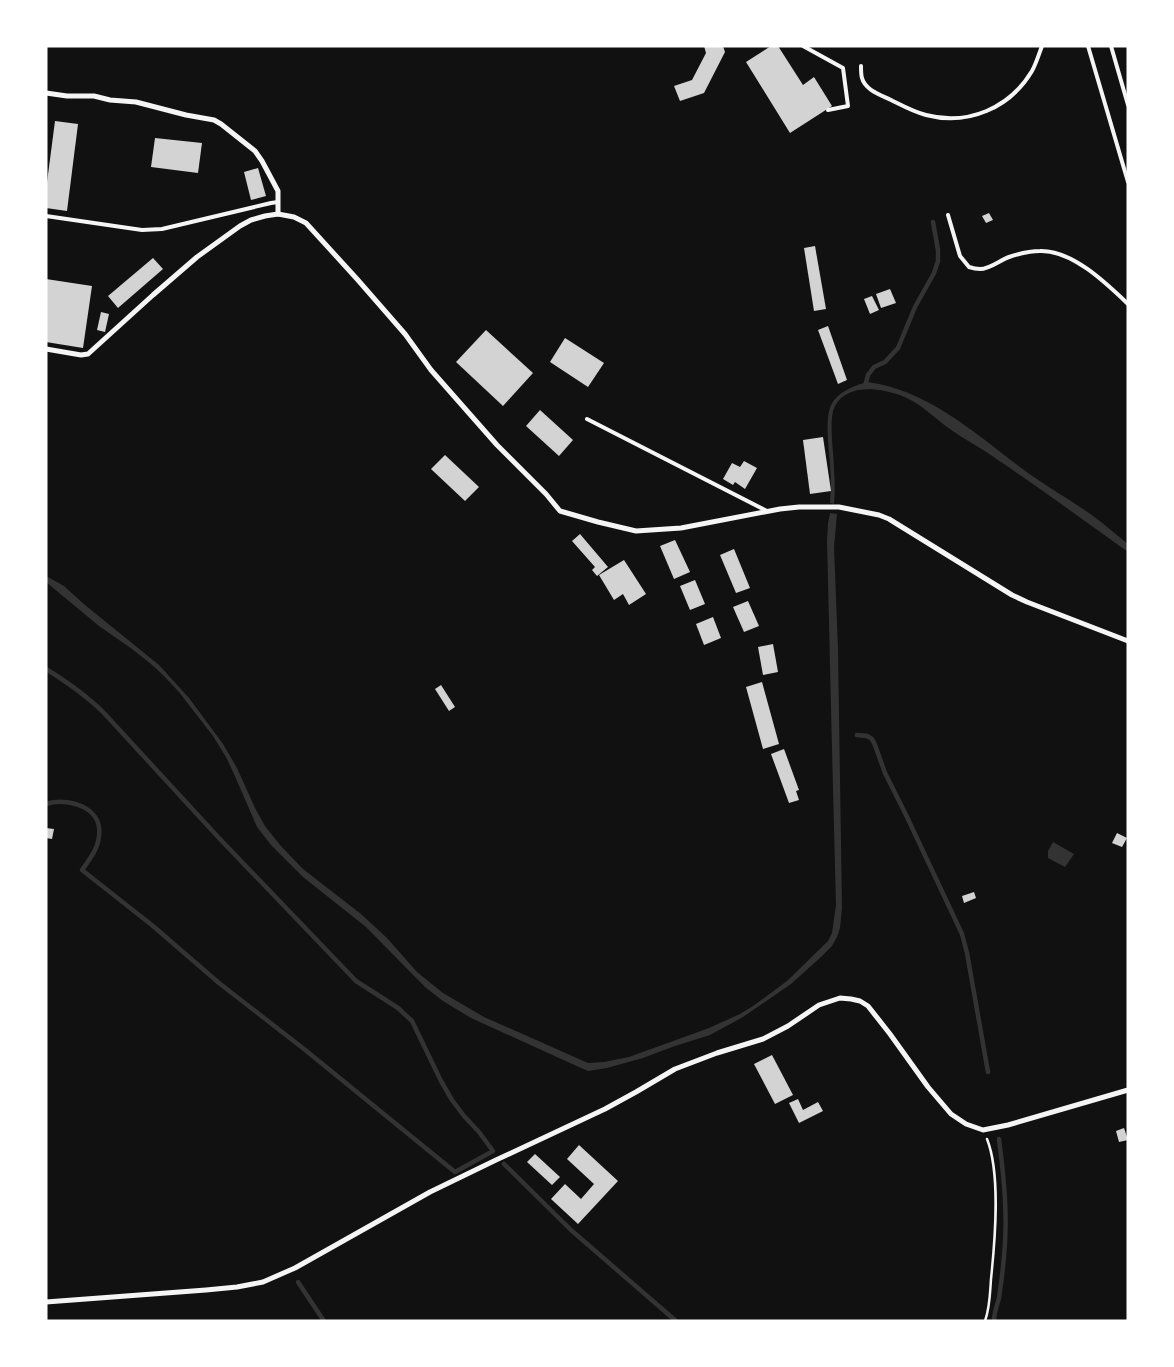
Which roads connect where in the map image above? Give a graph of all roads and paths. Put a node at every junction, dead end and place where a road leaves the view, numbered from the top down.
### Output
1 (803, 46) edge
2 (1042, 46) edge
3 (1088, 46) edge
4 (1111, 46) edge
5 (861, 66) dead end
6 (46, 93) edge
7 (1128, 105) edge
8 (828, 110) dead end
9 (1128, 182) edge
10 (278, 202) junction
11 (278, 214) junction
12 (948, 215) dead end
13 (46, 216) edge
14 (1128, 304) edge
15 (46, 349) edge
16 (586, 419) dead end
17 (767, 512) junction
18 (1128, 641) edge
19 (1128, 1090) edge
20 (983, 1130) junction
21 (46, 1302) edge
22 (985, 1321) edge

1 - 8 lane
2 - 5 lane
3 - 9 lane
4 - 7 lane
6 - 10 street
10 - 11 street
10 - 13 lane
11 - 15 street
11 - 17 street
12 - 14 lane
16 - 17 lane
17 - 18 street
19 - 20 street
20 - 21 street
20 - 22 path

